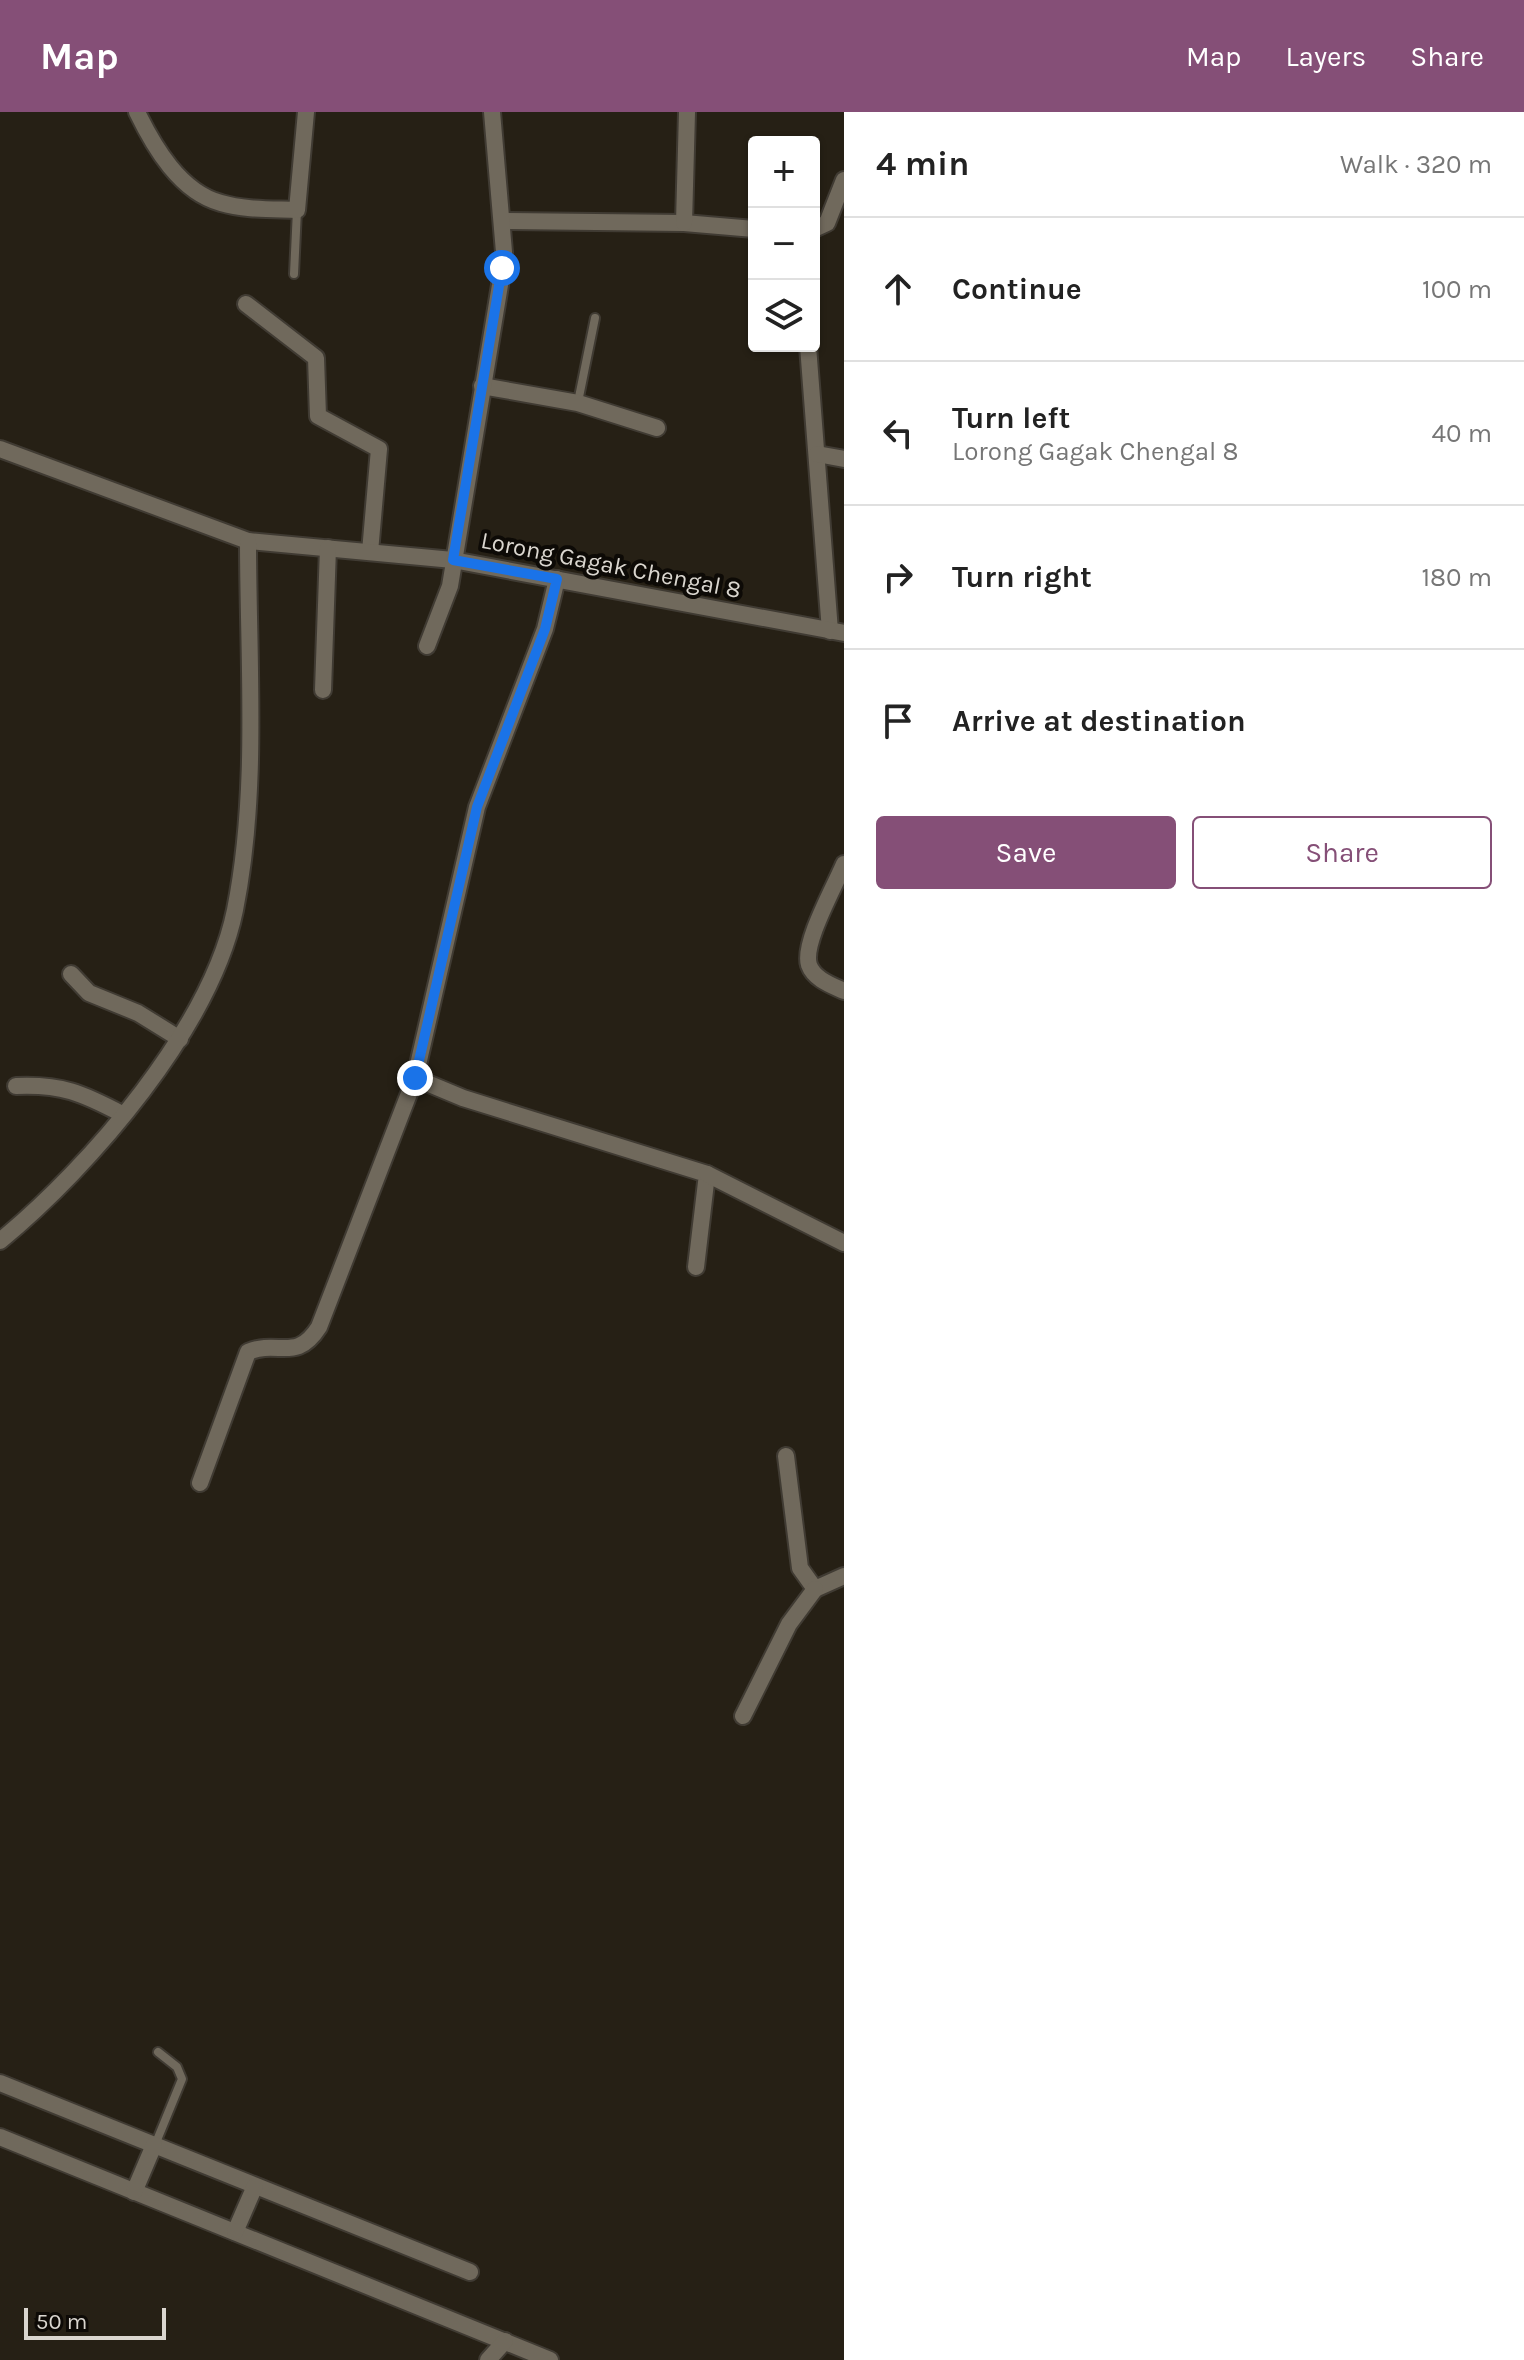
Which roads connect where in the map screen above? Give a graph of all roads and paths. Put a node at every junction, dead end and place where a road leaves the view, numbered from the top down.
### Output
1 (137, 112) edge
2 (306, 112) edge
3 (492, 112) edge
4 (687, 112) edge
5 (844, 180) edge
6 (297, 210) junction
7 (502, 221) junction
8 (684, 223) junction
9 (844, 224) edge
10 (820, 226) edge
11 (748, 228) edge
12 (294, 274) dead end
13 (246, 304) dead end
14 (595, 318) dead end
15 (808, 352) edge
16 (482, 386) junction
17 (578, 403) junction
18 (657, 428) dead end
19 (0, 449) edge
20 (817, 454) junction
21 (844, 459) edge
22 (248, 541) junction
23 (328, 548) junction
24 (370, 552) junction
25 (453, 560) junction
26 (557, 579) junction
27 (837, 632) edge
28 (427, 646) dead end
29 (323, 690) dead end
30 (844, 864) edge
31 (71, 974) dead end
32 (844, 991) edge
33 (180, 1039) junction
34 (415, 1078) junction
35 (16, 1086) dead end
36 (122, 1114) junction
37 (707, 1174) junction
38 (0, 1241) edge
39 (844, 1243) edge
40 (696, 1267) dead end
41 (786, 1456) dead end
42 (200, 1483) dead end
43 (844, 1576) edge
44 (815, 1589) junction
45 (743, 1716) dead end
46 (158, 2052) dead end
47 (0, 2083) edge
48 (0, 2137) edge
49 (154, 2145) junction
50 (255, 2186) junction
51 (134, 2192) junction
52 (235, 2232) junction
53 (470, 2272) dead end
54 (505, 2341) junction
55 (488, 2360) edge
56 (550, 2360) edge

1 - 6 street
2 - 6 street
3 - 7 street
4 - 8 street
5 - 10 street
6 - 12 lane
7 - 8 street
7 - 16 street
8 - 11 street
9 - 10 street
13 - 24 street
14 - 17 lane
15 - 20 street
16 - 17 street
16 - 25 street
17 - 18 street
19 - 22 street, Lorong Gagak Chengal 8
20 - 21 street
20 - 27 street
22 - 23 street, Lorong Gagak Chengal 8
22 - 33 street
23 - 24 street, Lorong Gagak Chengal 8
23 - 29 street
24 - 25 street, Lorong Gagak Chengal 8
25 - 26 street, Lorong Gagak Chengal 8
25 - 28 street
26 - 27 street, Lorong Gagak Chengal 8
26 - 34 street
30 - 32 street
31 - 33 street
33 - 36 street
34 - 37 street
34 - 42 street
35 - 36 street
36 - 38 street
37 - 39 street
37 - 40 street
41 - 44 street
43 - 44 street
44 - 45 street
46 - 49 lane
47 - 49 street
48 - 51 street
49 - 50 street
49 - 51 street
50 - 52 street
50 - 53 street
51 - 52 street
52 - 54 street
54 - 55 street
54 - 56 street

